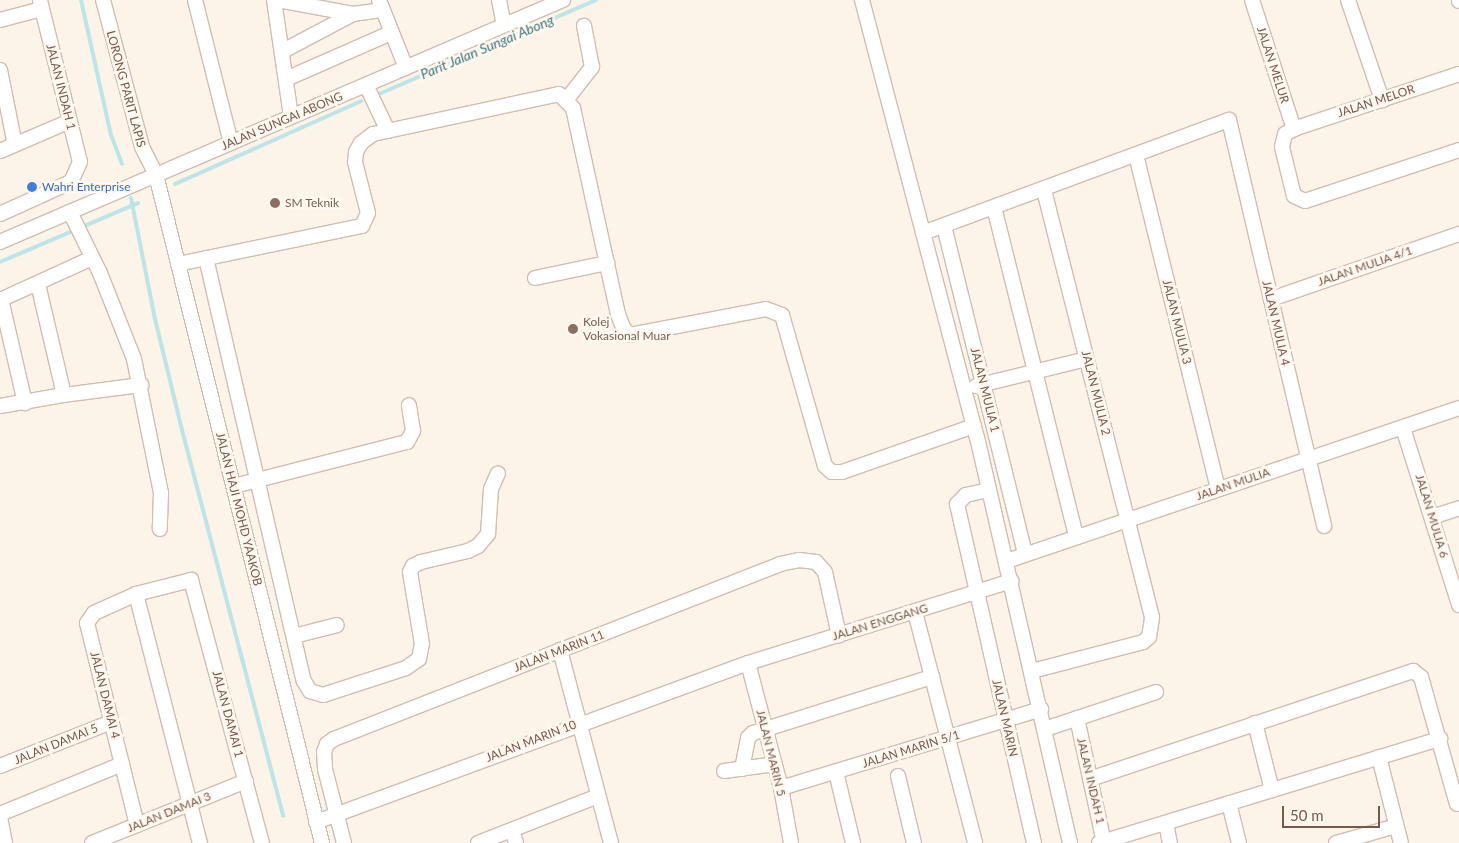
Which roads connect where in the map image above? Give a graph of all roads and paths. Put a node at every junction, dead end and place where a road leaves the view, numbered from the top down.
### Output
1 (103, 0) edge
2 (195, 0) edge
3 (276, 0) edge
4 (499, 0) edge
5 (563, 0) edge
6 (862, 0) edge
7 (1252, 0) edge
8 (1348, 0) edge
9 (41, 4) edge
10 (380, 5) edge
11 (353, 14) junction
12 (0, 20) edge
13 (504, 25) junction
14 (584, 26) dead end
15 (391, 33) junction
16 (283, 51) junction
17 (406, 68) junction
18 (0, 70) edge
19 (1459, 74) edge
20 (286, 79) junction
21 (366, 85) junction
22 (567, 99) junction
23 (1382, 100) junction
24 (291, 117) junction
25 (70, 121) junction
26 (1294, 129) junction
27 (388, 130) junction
28 (231, 143) junction
29 (15, 145) junction
30 (1459, 150) edge
31 (0, 152) edge
32 (1136, 154) junction
33 (156, 175) junction
34 (1044, 189) junction
35 (994, 207) junction
36 (0, 214) edge
37 (72, 217) junction
38 (944, 226) junction
39 (924, 234) junction
40 (1459, 234) edge
41 (0, 242) edge
42 (92, 258) junction
43 (206, 258) junction
44 (607, 263) junction
45 (178, 264) junction
46 (535, 278) dead end
47 (38, 284) junction
48 (0, 299) edge
49 (1271, 299) junction
50 (1087, 359) junction
51 (1035, 372) junction
52 (984, 384) junction
53 (141, 385) junction
54 (965, 390) junction
55 (64, 396) junction
56 (25, 403) junction
57 (409, 405) dead end
58 (0, 406) edge
59 (1459, 408) edge
60 (974, 426) junction
61 (1403, 428) junction
62 (1307, 458) junction
63 (498, 473) dead end
64 (258, 480) junction
65 (234, 486) junction
66 (1218, 489) junction
67 (990, 490) junction
68 (1459, 508) edge
69 (1432, 517) junction
70 (1128, 520) junction
71 (1324, 526) dead end
72 (160, 529) dead end
73 (1076, 537) junction
74 (1025, 554) junction
75 (1007, 561) junction
76 (1012, 581) junction
77 (977, 593) junction
78 (136, 594) junction
79 (1459, 605) edge
80 (915, 612) junction
81 (336, 625) dead end
82 (839, 635) junction
83 (294, 636) junction
84 (560, 650) junction
85 (748, 663) junction
86 (1032, 671) junction
87 (932, 677) junction
88 (1156, 692) dead end
89 (1041, 709) junction
90 (1077, 718) junction
91 (1006, 720) junction
92 (112, 722) junction
93 (579, 722) junction
94 (1255, 723) junction
95 (765, 728) junction
96 (1045, 729) junction
97 (948, 737) junction
98 (1440, 739) junction
99 (1379, 758) junction
100 (122, 764) junction
101 (775, 764) junction
102 (0, 766) edge
103 (742, 768) junction
104 (724, 771) dead end
105 (836, 772) junction
106 (898, 776) dead end
107 (1090, 780) junction
108 (246, 781) junction
109 (781, 788) junction
110 (1272, 790) junction
111 (598, 796) junction
112 (190, 804) junction
113 (1229, 804) junction
114 (1457, 804) dead end
115 (337, 814) junction
116 (0, 815) edge
117 (316, 822) junction
118 (1166, 823) junction
119 (137, 825) junction
120 (1396, 826) junction
121 (514, 836) edge
122 (1103, 842) edge
123 (5, 843) edge
124 (92, 843) edge
125 (200, 843) edge
126 (262, 843) edge
127 (322, 843) edge
128 (344, 843) edge
129 (478, 843) edge
130 (611, 843) edge
131 (791, 843) edge
132 (853, 843) edge
133 (914, 843) edge
134 (974, 843) edge
135 (1034, 843) edge
136 (1070, 843) edge
137 (1170, 843) edge
138 (1239, 843) edge
139 (1336, 843) edge
140 (1400, 843) edge

1 - 33 street, LORONG PARIT LAPIS
2 - 28 street
3 - 11 street
3 - 16 street
4 - 13 street
5 - 13 street, JALAN SUNGAI ABONG
6 - 39 street
7 - 26 street, JALAN MELUR
8 - 23 street
9 - 12 street
9 - 25 street, JALAN INDAH 1
10 - 11 street
10 - 15 street
11 - 16 street
13 - 17 street, JALAN SUNGAI ABONG
14 - 22 street
15 - 17 street
15 - 20 street
16 - 20 street
17 - 21 street, JALAN SUNGAI ABONG
18 - 29 street
19 - 23 street, JALAN MELOR
20 - 24 street
21 - 24 street, JALAN SUNGAI ABONG
21 - 27 street
22 - 27 street
22 - 44 street
23 - 26 street, JALAN MELOR
24 - 28 street, JALAN SUNGAI ABONG
25 - 29 street
25 - 36 street, JALAN INDAH 1
26 - 30 street
27 - 43 street
28 - 33 street, JALAN SUNGAI ABONG
29 - 31 street
32 - 34 street
32 - 49 street, JALAN MULIA 4
32 - 66 street, JALAN MULIA 3
33 - 37 street, JALAN SUNGAI ABONG
33 - 45 street, JALAN HAJI MOHD YAAKOB
34 - 35 street
34 - 50 street, JALAN MULIA 2
35 - 38 street
35 - 51 street
37 - 41 street, JALAN SUNGAI ABONG
37 - 42 street
38 - 39 street
38 - 52 street, JALAN MULIA 1
39 - 54 street
40 - 49 street, JALAN MULIA 4/1
42 - 47 street
42 - 53 street
43 - 45 street
43 - 64 street
44 - 46 street
44 - 60 street
45 - 65 street, JALAN HAJI MOHD YAAKOB
47 - 48 street
47 - 55 street
48 - 56 street
49 - 62 street, JALAN MULIA 4
50 - 51 street
50 - 70 street, JALAN MULIA 2
51 - 52 street
51 - 73 street
52 - 54 street
52 - 74 street, JALAN MULIA 1
53 - 55 street
53 - 72 street
54 - 60 street
55 - 56 street
56 - 58 street
57 - 64 street
59 - 61 street, JALAN MULIA
60 - 67 street
61 - 62 street, JALAN MULIA
61 - 69 street, JALAN MULIA 6
62 - 66 street, JALAN MULIA
62 - 71 street, JALAN MULIA 4
63 - 83 street
64 - 65 street
64 - 83 street
65 - 117 street, JALAN HAJI MOHD YAAKOB
66 - 70 street, JALAN MULIA
67 - 75 street
67 - 77 street, JALAN MARIN
68 - 69 street
69 - 79 street, JALAN MULIA 6
70 - 73 street, JALAN MULIA
70 - 86 street, JALAN MULIA 2
73 - 74 street, JALAN MULIA
74 - 75 street, JALAN MULIA
75 - 76 street
76 - 77 street, JALAN ENGGANG
76 - 86 street
77 - 80 street, JALAN ENGGANG
77 - 91 street, JALAN MARIN
78 - 92 street, JALAN DAMAI 4
78 - 108 street, JALAN DAMAI 1
78 - 112 street
80 - 82 street, JALAN ENGGANG
80 - 87 street
81 - 83 street
82 - 84 street, JALAN MARIN 11
82 - 85 street, JALAN ENGGANG
84 - 93 street
84 - 115 street, JALAN MARIN 11
85 - 93 street, JALAN MARIN 10
85 - 95 street, JALAN MARIN 5
86 - 89 street
87 - 95 street
87 - 97 street
88 - 90 street
89 - 91 street, JALAN MARIN 5/1
89 - 96 street
90 - 96 street
90 - 107 street, JALAN INDAH 1
91 - 97 street, JALAN MARIN 5/1
91 - 135 street, JALAN MARIN
92 - 100 street, JALAN DAMAI 4
92 - 102 street, JALAN DAMAI 5
93 - 111 street
93 - 115 street, JALAN MARIN 10
94 - 98 street
94 - 107 street
94 - 110 street
95 - 101 street, JALAN MARIN 5
95 - 103 street
96 - 136 street
97 - 105 street, JALAN MARIN 5/1
97 - 134 street
98 - 99 street
98 - 114 street
99 - 110 street
99 - 120 street
100 - 116 street
100 - 119 street, JALAN DAMAI 4
101 - 103 street
101 - 109 street, JALAN MARIN 5
103 - 104 street
105 - 109 street, JALAN MARIN 5/1
105 - 132 street
106 - 133 street
107 - 122 street, JALAN INDAH 1
108 - 112 street, JALAN DAMAI 3
108 - 126 street, JALAN DAMAI 1
109 - 131 street, JALAN MARIN 5
110 - 113 street
111 - 121 street
111 - 130 street
112 - 119 street, JALAN DAMAI 3
112 - 125 street
113 - 118 street
113 - 138 street
115 - 117 street, JALAN MARIN 10
115 - 128 street, JALAN MARIN 11
116 - 123 street
117 - 127 street, JALAN HAJI MOHD YAAKOB
118 - 122 street
118 - 137 street
119 - 124 street, JALAN DAMAI 3
120 - 139 street
120 - 140 street
121 - 129 street

